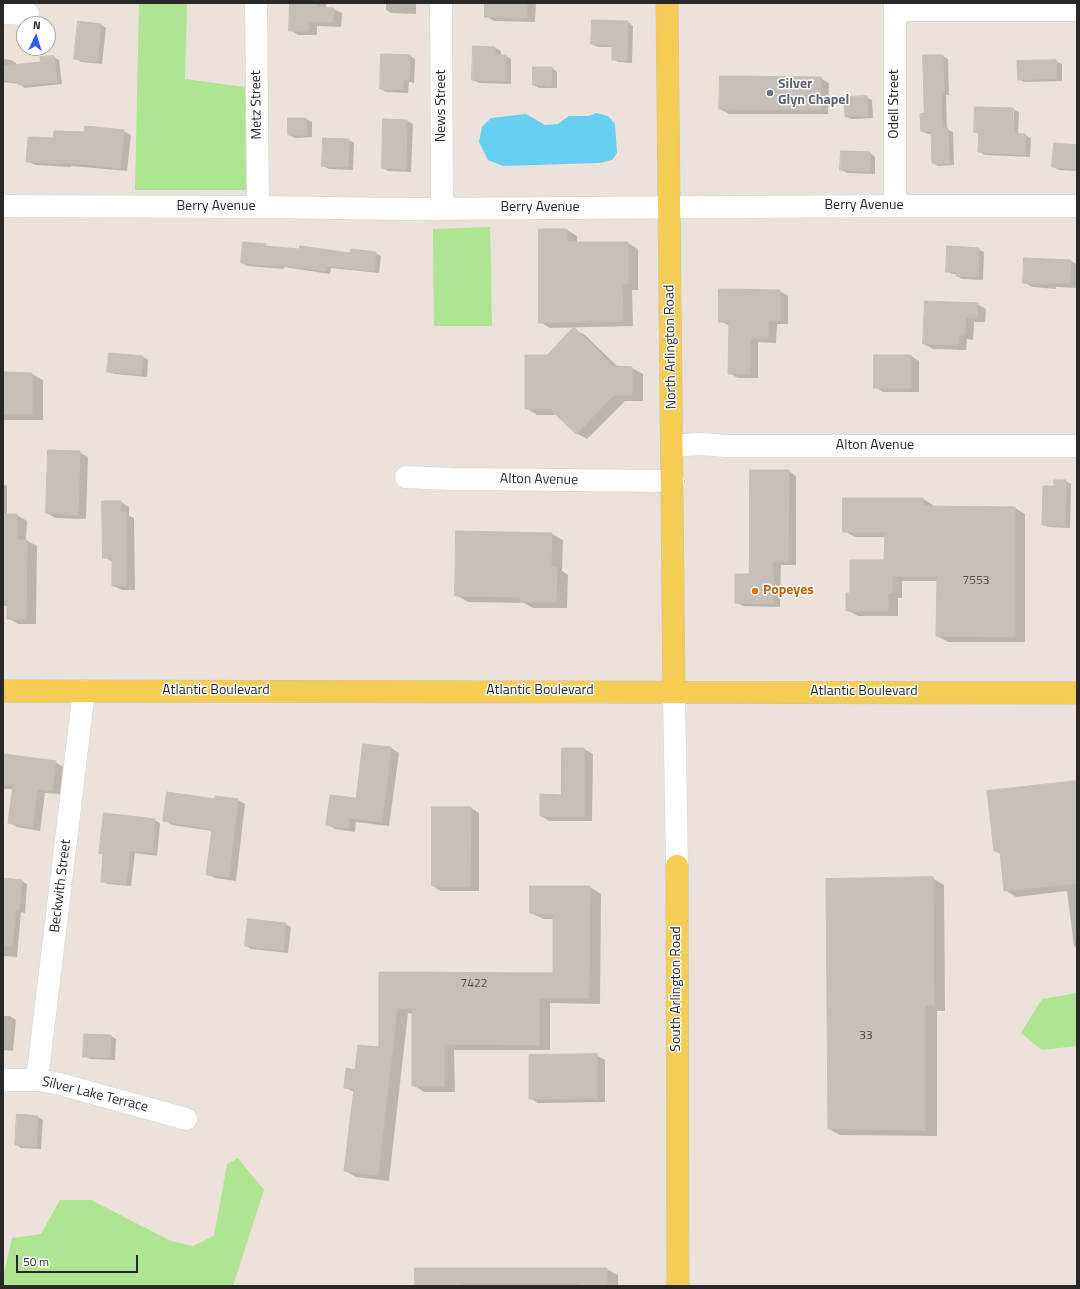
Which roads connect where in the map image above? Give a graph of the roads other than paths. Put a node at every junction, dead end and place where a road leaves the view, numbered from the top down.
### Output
1 (256, 3) edge
2 (441, 3) edge
3 (667, 3) edge
4 (895, 6) edge
5 (1077, 10) edge
6 (3, 13) edge
7 (28, 14) dead end
8 (3, 206) edge
9 (895, 206) junction
10 (1077, 206) edge
11 (258, 207) junction
12 (669, 207) junction
13 (442, 208) junction
14 (672, 446) junction
15 (1077, 446) edge
16 (406, 477) dead end
17 (673, 482) junction
18 (3, 691) edge
19 (84, 691) junction
20 (674, 692) junction
21 (1077, 693) edge
22 (676, 866) joint
23 (3, 1080) edge
24 (37, 1080) junction
25 (186, 1119) dead end
26 (678, 1286) edge

1 - 11 street, Metz Street
2 - 13 street, News Street
3 - 12 main road, North Arlington Road
4 - 5 street
4 - 9 street, Odell Street
6 - 7 street
8 - 11 street, Berry Avenue
9 - 10 street, Berry Avenue
9 - 12 street, Berry Avenue
11 - 13 street, Berry Avenue
12 - 13 street, Berry Avenue
12 - 14 main road, North Arlington Road
14 - 15 street, Alton Avenue
14 - 17 main road, North Arlington Road
16 - 17 street, Alton Avenue
17 - 20 main road, North Arlington Road
18 - 19 main road, Atlantic Boulevard
19 - 20 main road, Atlantic Boulevard
19 - 24 street, Beckwith Street
20 - 21 main road, Atlantic Boulevard
20 - 22 street, South Arlington Road
22 - 26 main road, South Arlington Road
23 - 24 street, Silver Lake Terrace
24 - 25 street, Silver Lake Terrace

